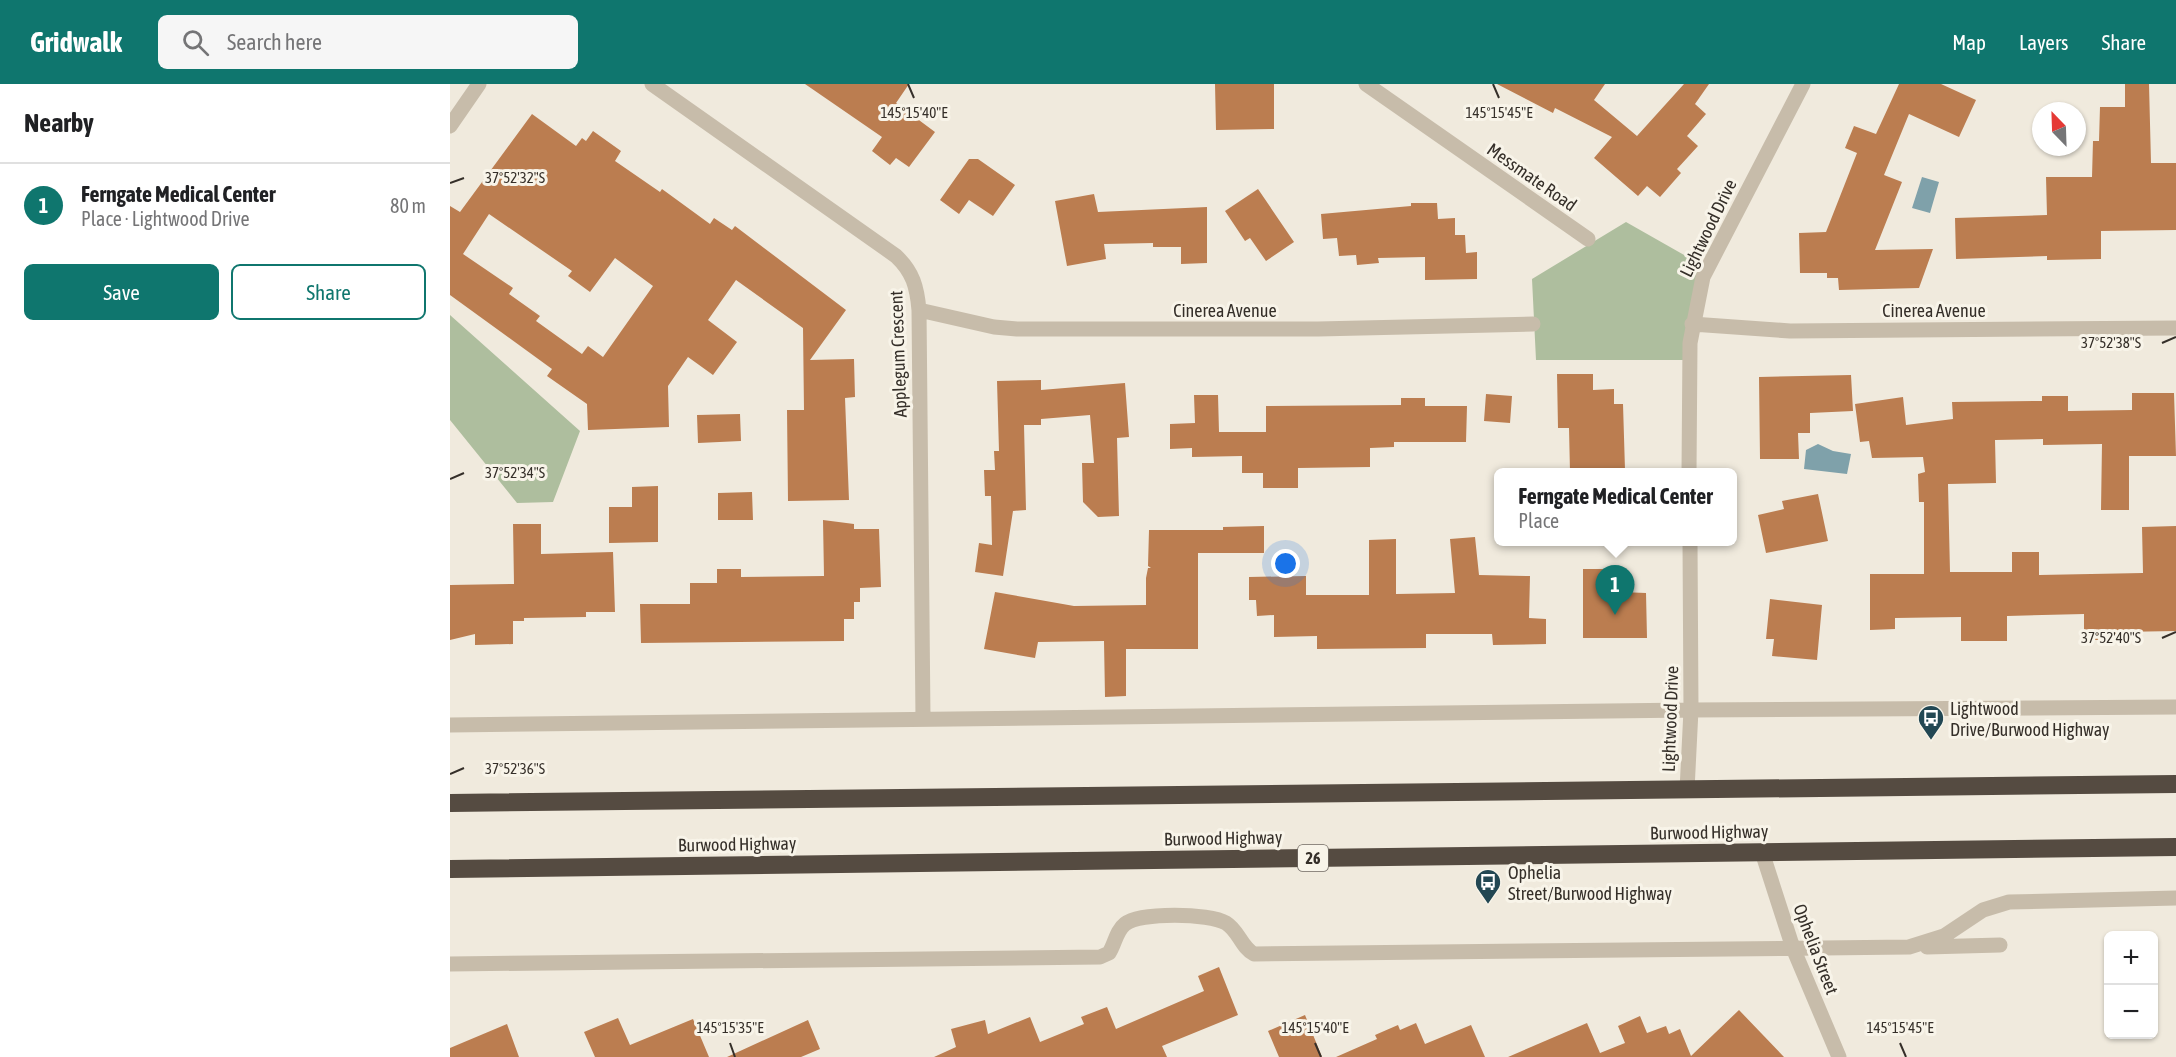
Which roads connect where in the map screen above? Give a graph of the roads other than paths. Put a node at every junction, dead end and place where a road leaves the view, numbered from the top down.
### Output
1 (479, 84) edge
2 (652, 84) edge
3 (1366, 84) edge
4 (1803, 84) edge
5 (450, 126) edge
6 (1588, 239) dead end
7 (919, 310) junction
8 (1533, 324) dead end
9 (1692, 324) junction
10 (2176, 328) edge
11 (1689, 468) edge
12 (1690, 546) edge
13 (2176, 707) edge
14 (1691, 710) junction
15 (923, 719) junction
16 (450, 725) edge
17 (2176, 784) edge
18 (1687, 790) junction
19 (450, 802) edge
20 (2176, 847) edge
21 (1761, 852) junction
22 (450, 869) edge
23 (2176, 898) edge
24 (2000, 945) dead end
25 (1909, 947) junction
26 (1793, 948) junction
27 (450, 963) edge
28 (1839, 1057) edge

1 - 5 street
2 - 7 street, Applegum Crescent
3 - 6 street, Messmate Road
4 - 9 street, Lightwood Drive
7 - 8 street, Cinerea Avenue
7 - 15 street, Applegum Crescent
9 - 10 street, Cinerea Avenue
9 - 11 street, Lightwood Drive
12 - 14 street, Lightwood Drive
13 - 14 street
14 - 15 street
14 - 18 street, Lightwood Drive
15 - 16 street
17 - 18 highway
18 - 19 highway
20 - 21 highway, Burwood Highway / 26
21 - 22 highway, Burwood Highway / 26
21 - 26 street, Ophelia Street
23 - 25 street
24 - 25 street
25 - 26 street
26 - 27 street
26 - 28 street, Ophelia Street

